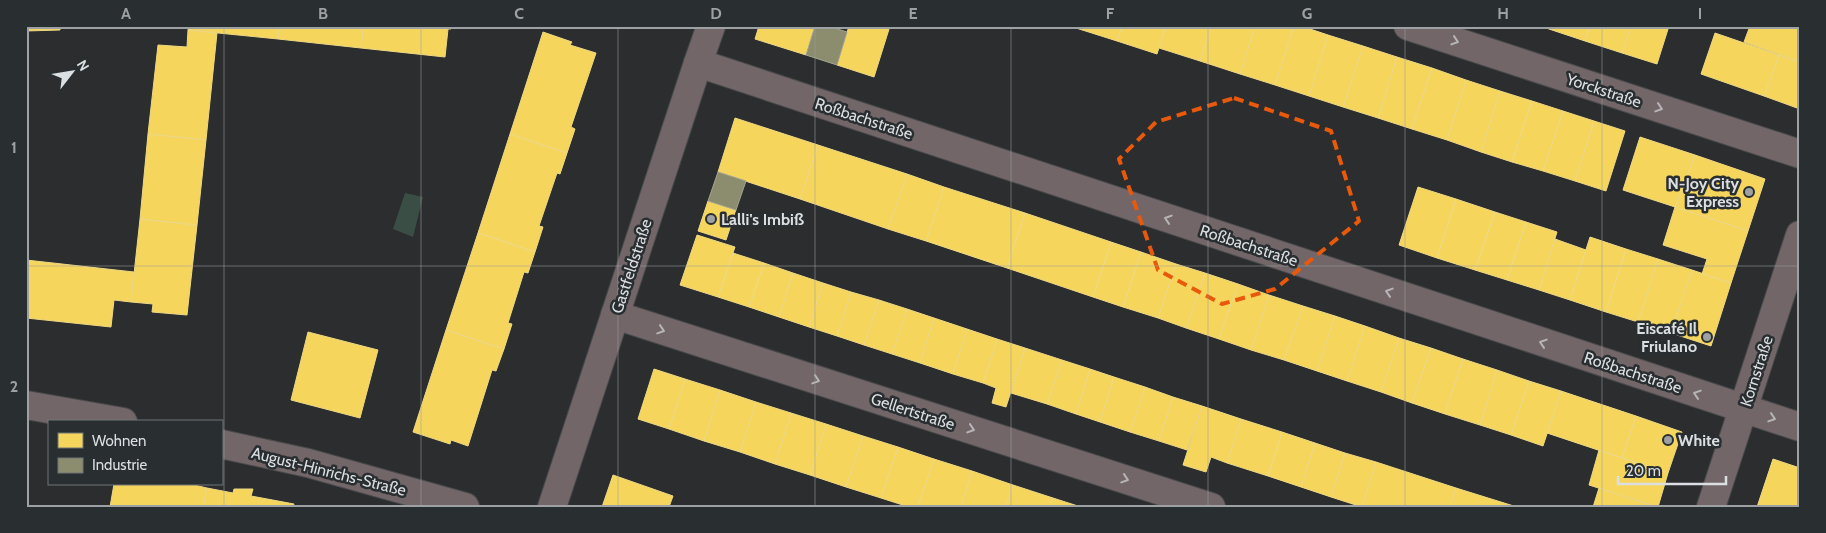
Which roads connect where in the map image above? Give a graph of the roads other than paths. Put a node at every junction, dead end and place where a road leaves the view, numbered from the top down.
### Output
1 (711, 26) edge
2 (1408, 26) edge
3 (698, 63) junction
4 (1800, 154) edge
5 (1800, 234) edge
6 (615, 315) junction
7 (26, 405) edge
8 (1744, 409) junction
9 (112, 420) edge
10 (1800, 427) edge
11 (222, 444) edge
12 (465, 507) edge
13 (552, 507) edge
14 (1211, 507) edge
15 (1711, 507) edge

1 - 3 street, Gastfeldstraße
2 -> 4 street, Yorckstraße
3 - 6 street, Gastfeldstraße
8 -> 3 street, Roßbachstraße
5 - 8 street, Kornstraße
6 - 13 street, Gastfeldstraße
6 -> 14 street, Gellertstraße
7 - 9 street
8 -> 10 street, Roßbachstraße
8 - 15 street, Kornstraße
11 - 12 street, August-Hinrichs-Straße

